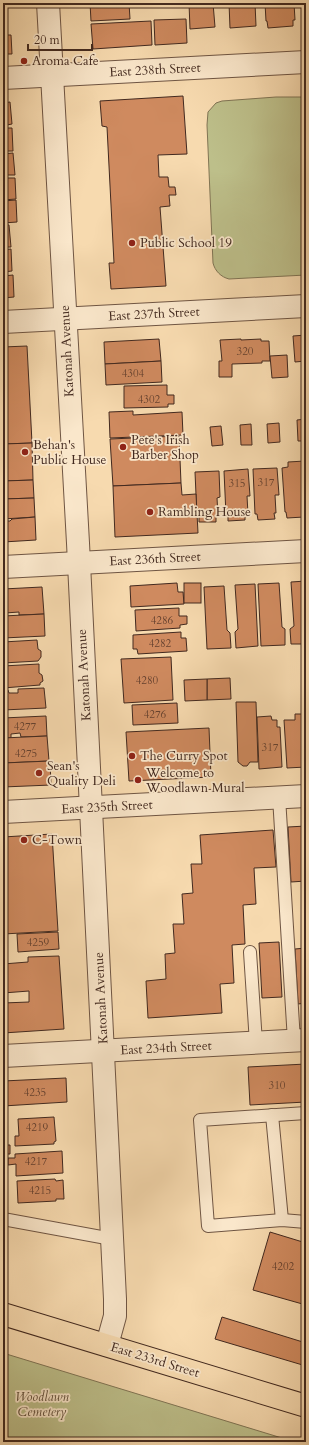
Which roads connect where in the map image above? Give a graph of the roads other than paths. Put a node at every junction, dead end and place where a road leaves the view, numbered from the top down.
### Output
1 (48, 3) edge
2 (306, 62) edge
3 (52, 75) junction
4 (3, 78) edge
5 (306, 306) edge
6 (65, 319) junction
7 (3, 322) edge
8 (306, 551) edge
9 (78, 563) junction
10 (3, 567) edge
11 (306, 796) edge
12 (279, 797) junction
13 (91, 807) junction
14 (3, 812) edge
15 (250, 952) dead end
16 (300, 1041) edge
17 (256, 1043) junction
18 (104, 1051) junction
19 (3, 1056) edge
20 (306, 1113) edge
21 (272, 1115) junction
22 (3, 1220) edge
23 (282, 1220) junction
24 (306, 1222) edge
25 (112, 1239) junction
26 (3, 1314) edge
27 (107, 1345) junction
28 (306, 1406) edge

1 - 3 street, Katonah Avenue
2 - 3 street, East 238th Street
3 - 4 street, East 238th Street
3 - 6 street, Katonah Avenue
5 - 6 street, East 237th Street
6 - 7 street, East 237th Street
6 - 9 street, Katonah Avenue
8 - 9 street, East 236th Street
9 - 10 street, East 236th Street
9 - 13 street, Katonah Avenue
11 - 12 street, East 235th Street
12 - 13 street, East 235th Street
12 - 16 lane
13 - 14 street, East 235th Street
13 - 18 street, Katonah Avenue
15 - 17 lane
16 - 17 street, East 234th Street
17 - 18 street, East 234th Street
18 - 19 street, East 234th Street
18 - 25 street, Katonah Avenue
20 - 21 lane
21 - 23 lane
21 - 23 lane
22 - 25 lane
23 - 24 lane
25 - 27 street, Katonah Avenue
26 - 27 main road, East 233rd Street
27 - 28 main road, East 233rd Street

